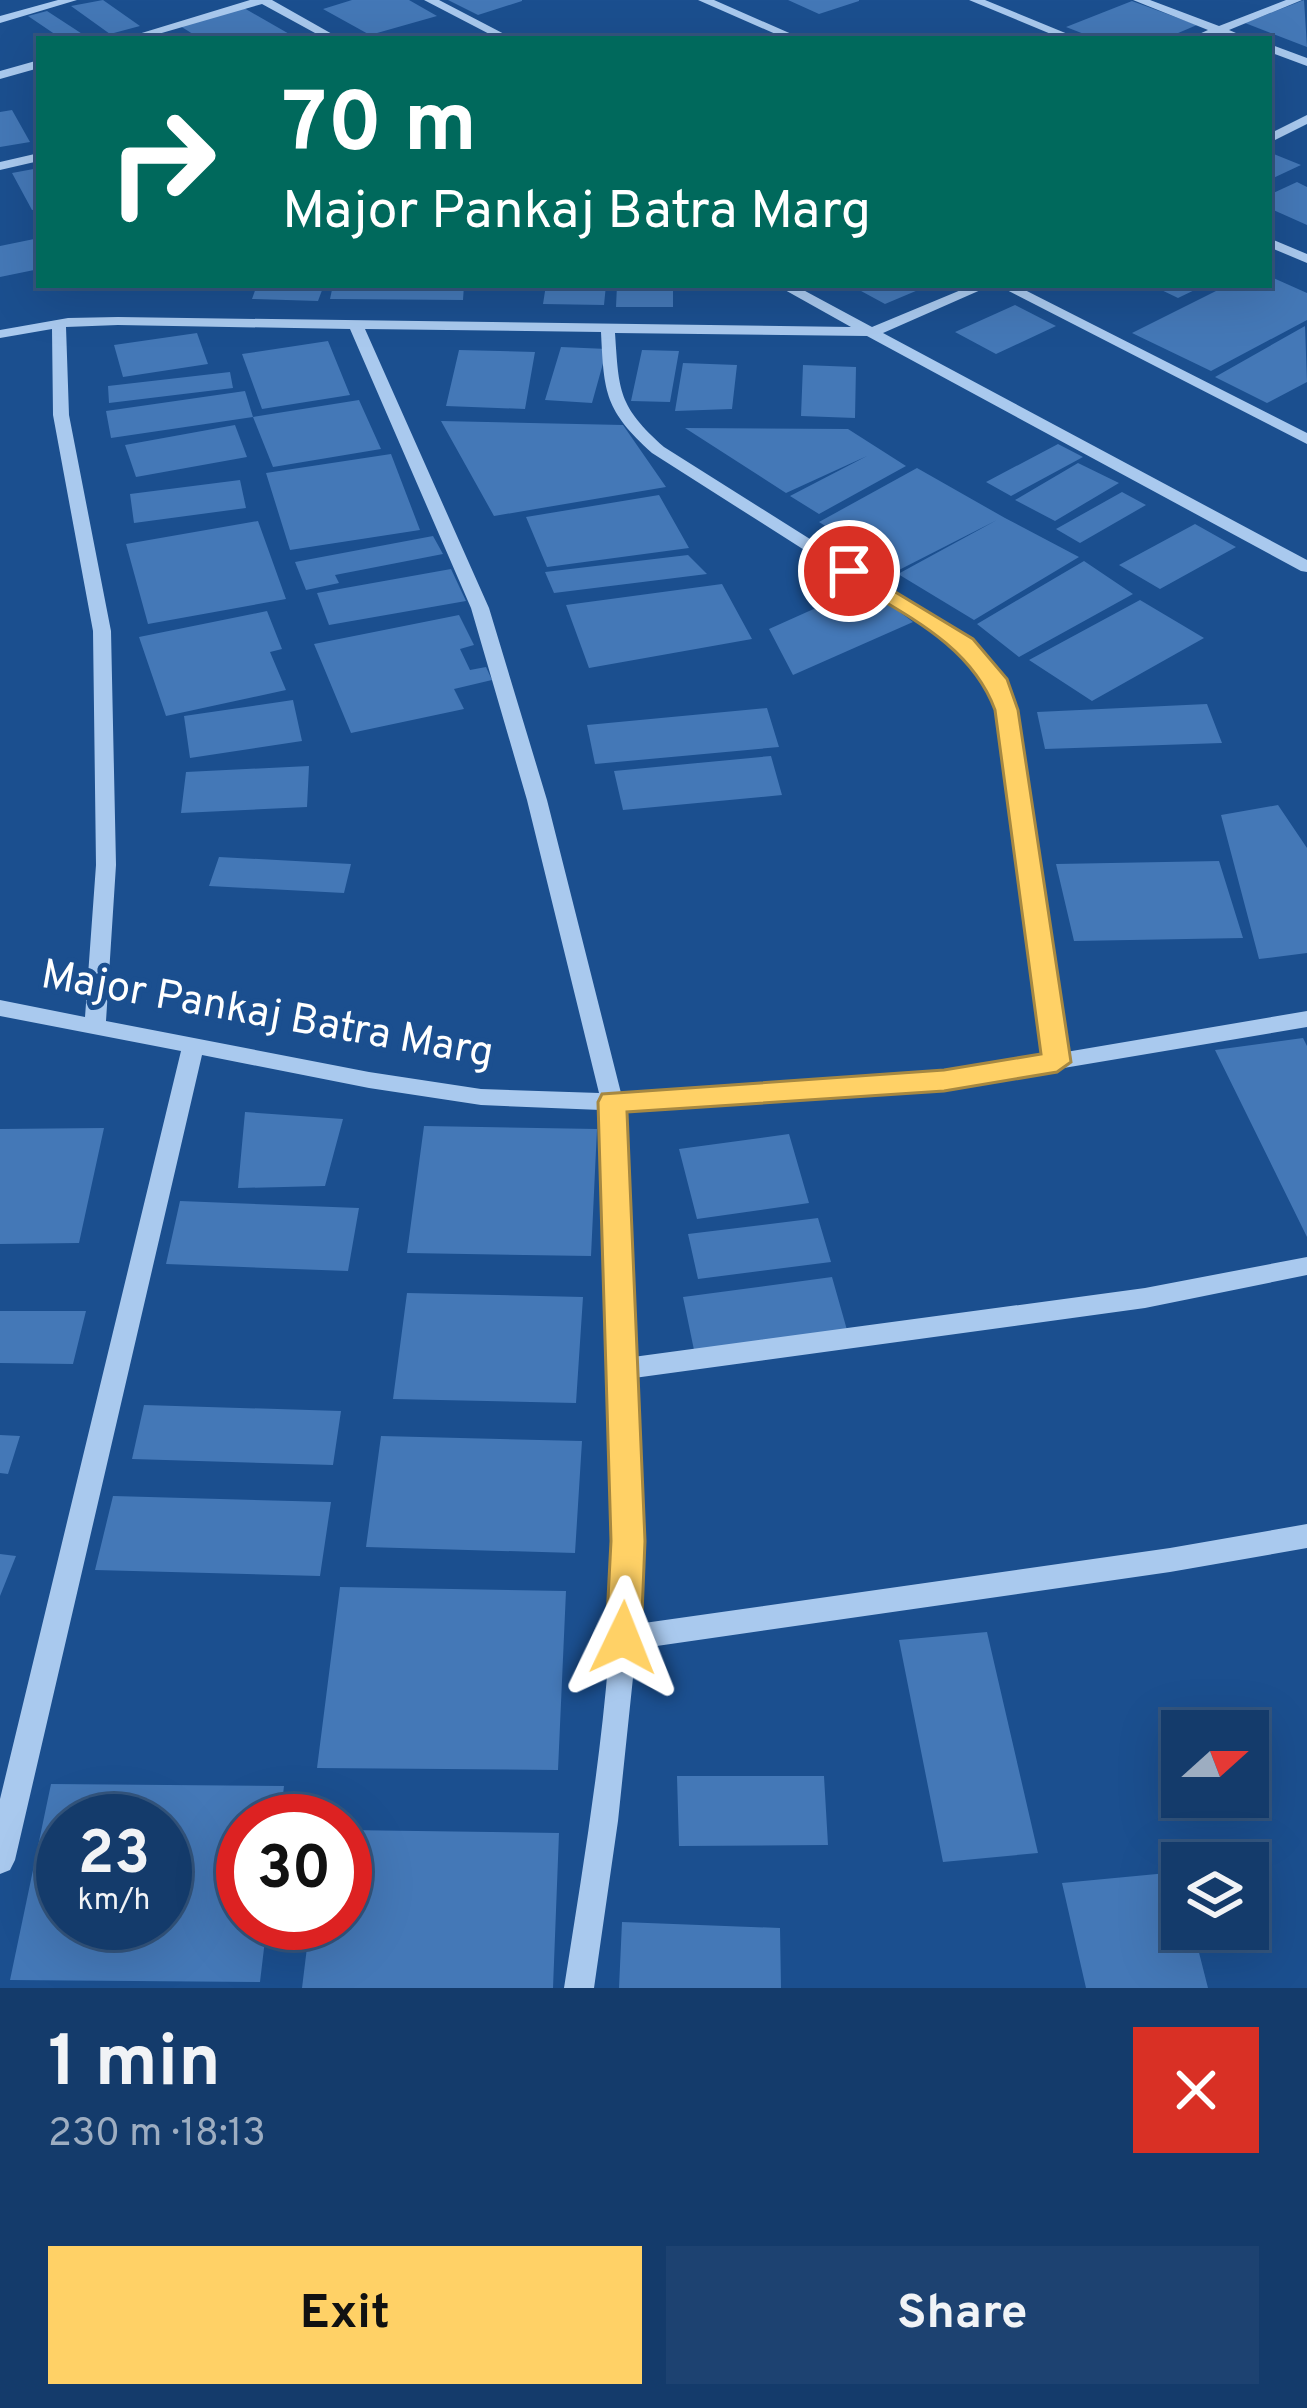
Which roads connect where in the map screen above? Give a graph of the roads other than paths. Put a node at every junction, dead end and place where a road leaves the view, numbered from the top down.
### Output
1 (71, 0) edge
2 (263, 0) edge
3 (430, 0) edge
4 (687, 0) edge
5 (704, 0) edge
6 (976, 0) edge
7 (1139, 0) edge
8 (1295, 0) edge
9 (0, 20) edge
10 (1217, 29) junction
11 (145, 36) edge
12 (329, 36) edge
13 (502, 36) edge
14 (770, 36) edge
15 (790, 36) edge
16 (1066, 36) edge
17 (1201, 36) edge
18 (1236, 36) edge
19 (1272, 49) edge
20 (1307, 62) edge
21 (36, 65) edge
22 (0, 75) edge
23 (1307, 119) edge
24 (1272, 137) edge
25 (36, 158) edge
26 (0, 166) edge
27 (1272, 244) edge
28 (1272, 254) edge
29 (1305, 265) edge
30 (789, 288) edge
31 (979, 288) edge
32 (1010, 288) edge
33 (59, 323) junction
34 (357, 327) junction
35 (608, 330) junction
36 (872, 332) junction
37 (0, 334) edge
38 (1307, 440) edge
39 (1307, 567) edge
40 (0, 1008) edge
41 (1307, 1019) edge
42 (95, 1027) junction
43 (193, 1046) junction
44 (1057, 1062) junction
45 (612, 1102) junction
46 (1307, 1266) edge
47 (622, 1369) junction
48 (1307, 1536) edge
49 (623, 1638) junction
50 (0, 1860) edge
51 (579, 1988) edge

1 - 9 street
2 - 11 street
2 - 12 street
3 - 13 street
4 - 14 street
5 - 15 street
6 - 16 street
7 - 10 street
8 - 10 street
10 - 17 street
10 - 18 street
19 - 20 street
21 - 22 street
23 - 24 street
25 - 26 street
27 - 29 street
28 - 29 street
30 - 36 street
31 - 36 street
32 - 38 street
33 - 34 street
33 - 37 street
33 - 42 street
34 - 35 street
34 - 45 street
35 - 36 street
35 - 44 street
36 - 39 street
40 - 42 street, Major Pankaj Batra Marg
41 - 44 street, Major Pankaj Batra Marg
42 - 43 street, Major Pankaj Batra Marg
43 - 45 street, Major Pankaj Batra Marg
43 - 50 street
44 - 45 street, Major Pankaj Batra Marg
45 - 47 street
46 - 47 street
47 - 49 street
48 - 49 street
49 - 51 street

